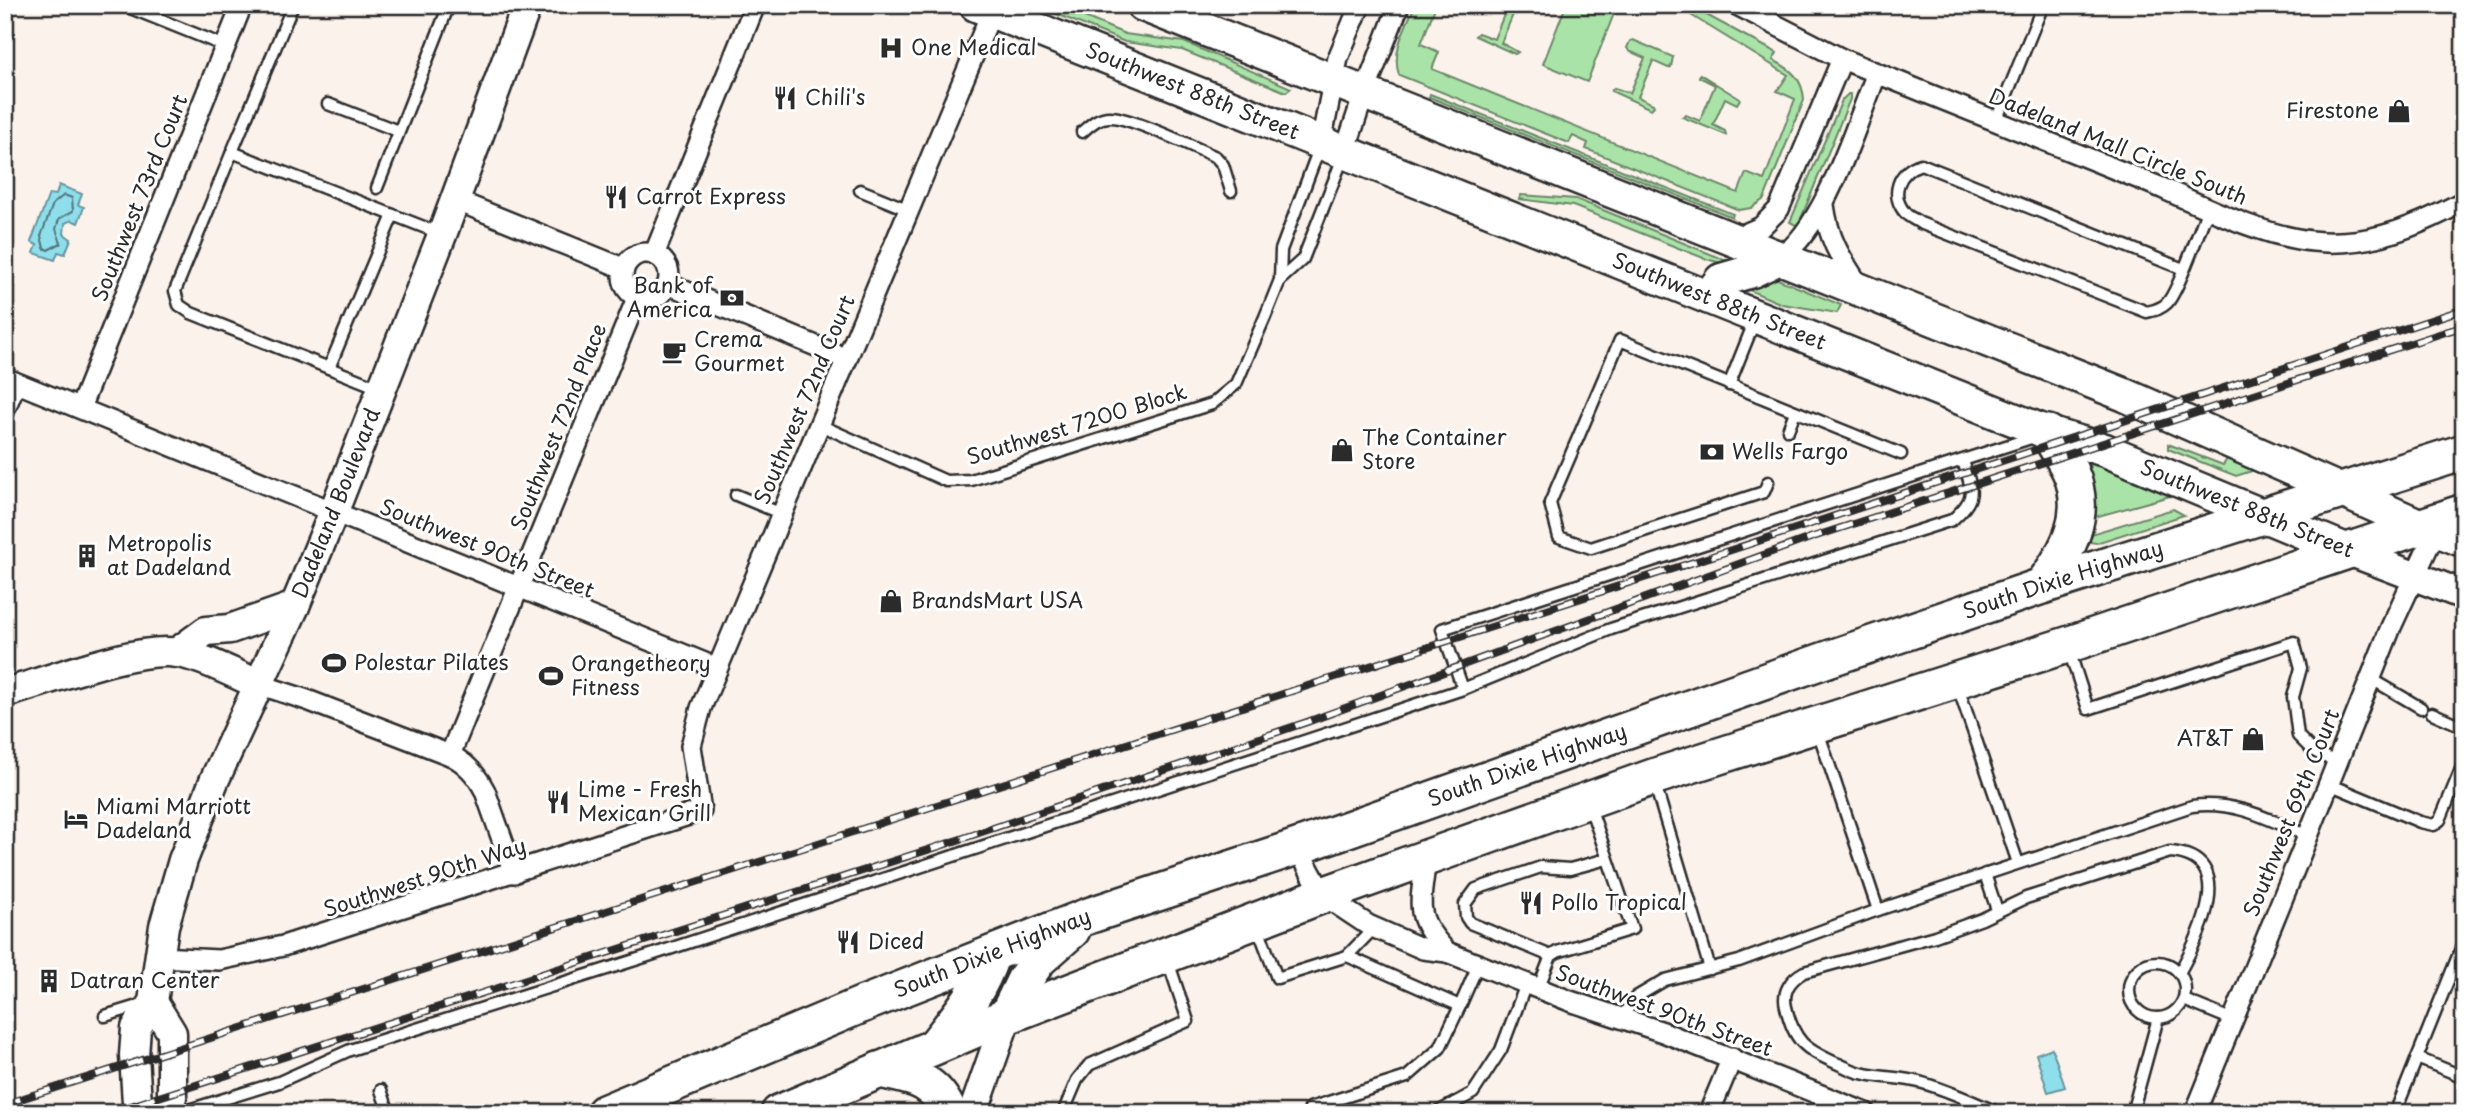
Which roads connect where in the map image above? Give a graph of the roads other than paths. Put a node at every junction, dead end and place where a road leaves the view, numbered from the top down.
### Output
1 (123, 5) edge
2 (242, 5) edge
3 (293, 5) edge
4 (449, 5) edge
5 (527, 5) edge
6 (755, 5) edge
7 (1143, 5) edge
8 (1360, 5) edge
9 (1399, 5) edge
10 (1737, 5) edge
11 (2043, 5) edge
12 (988, 7) edge
13 (225, 47) junction
14 (1842, 60) junction
15 (1877, 73) junction
16 (1333, 81) junction
17 (1364, 94) junction
18 (328, 104) dead end
19 (1996, 121) junction
20 (398, 131) junction
21 (1082, 132) dead end
22 (1333, 147) junction
23 (232, 152) junction
24 (377, 188) dead end
25 (860, 190) dead end
26 (1231, 191) dead end
27 (455, 200) junction
28 (2464, 201) edge
29 (1824, 205) junction
30 (2208, 209) junction
31 (909, 210) junction
32 (393, 215) junction
33 (442, 235) junction
34 (1731, 239) junction
35 (654, 254) junction
36 (1779, 258) junction
37 (623, 268) junction
38 (2183, 269) junction
39 (1280, 279) junction
40 (668, 284) junction
41 (1863, 292) junction
42 (637, 298) junction
43 (1708, 298) junction
44 (1757, 316) junction
45 (847, 359) junction
46 (329, 368) junction
47 (13, 382) edge
48 (1728, 385) junction
49 (382, 389) junction
50 (80, 408) junction
51 (1795, 412) junction
52 (5, 421) edge
53 (820, 425) junction
54 (1788, 430) dead end
55 (2048, 433) junction
56 (2464, 452) edge
57 (1900, 454) dead end
58 (1964, 461) junction
59 (1768, 482) dead end
60 (2340, 491) junction
61 (736, 495) dead end
62 (334, 511) junction
63 (2464, 512) edge
64 (782, 513) junction
65 (2260, 517) junction
66 (2428, 529) junction
67 (2464, 544) edge
68 (2346, 550) junction
69 (2414, 575) junction
70 (518, 586) junction
71 (2042, 586) junction
72 (2464, 595) edge
73 (295, 606) junction
74 (2067, 645) junction
75 (176, 653) junction
76 (717, 668) junction
77 (2370, 678) junction
78 (1955, 680) junction
79 (258, 684) junction
80 (1463, 689) junction
81 (5, 693) edge
82 (2421, 708) dead end
83 (2432, 713) dead end
84 (1816, 724) junction
85 (2464, 727) edge
86 (450, 755) junction
87 (2464, 762) edge
88 (2337, 763) junction
89 (1653, 777) junction
90 (2329, 784) junction
91 (1588, 800) junction
92 (701, 811) joint
93 (2308, 836) junction
94 (1297, 847) junction
95 (1426, 858) junction
96 (1607, 859) junction
97 (2018, 863) junction
98 (514, 873) junction
99 (1985, 874) junction
100 (1323, 895) junction
101 (1878, 910) junction
102 (1997, 910) junction
103 (1088, 916) junction
104 (1256, 922) junction
105 (1374, 928) junction
106 (2464, 941) edge
107 (1447, 952) junction
108 (992, 954) junction
109 (1166, 956) junction
110 (1347, 956) junction
111 (1551, 956) junction
112 (159, 957) junction
113 (1478, 965) junction
114 (1710, 969) junction
115 (2179, 973) junction
116 (1532, 987) junction
117 (2183, 1000) junction
118 (153, 1002) junction
119 (1460, 1006) junction
120 (105, 1016) dead end
121 (1007, 1016) junction
122 (1621, 1018) junction
123 (2158, 1018) junction
124 (2233, 1020) junction
125 (933, 1049) junction
126 (1732, 1058) junction
127 (2417, 1058) junction
128 (878, 1070) junction
129 (2464, 1077) edge
130 (381, 1090) dead end
131 (1310, 1108) dead end
132 (154, 1113) edge
133 (165, 1113) edge
134 (179, 1113) edge
135 (389, 1113) edge
136 (604, 1113) edge
137 (779, 1113) edge
138 (949, 1113) edge
139 (973, 1113) edge
140 (1063, 1113) edge
141 (1436, 1113) edge
142 (1709, 1113) edge
143 (1866, 1113) edge
144 (1998, 1113) edge
145 (2132, 1113) edge
146 (2195, 1113) edge
147 (2395, 1113) edge

1 - 13 lane
2 - 13 street, Southwest 73rd Court
3 - 23 lane
4 - 20 lane
5 - 27 street, Dadeland Boulevard
6 - 35 street
7 - 16 main road
8 - 16 street
9 - 17 street
10 - 14 street, Dadeland Mall Circle South
11 - 19 lane
12 - 22 main road, Southwest 88th Street
12 - 31 street, Southwest 72nd Court
13 - 50 street, Southwest 73rd Court
14 - 15 street, Dadeland Mall Circle South
14 - 34 street
15 - 19 street, Dadeland Mall Circle South
15 - 29 street
16 - 17 main road
16 - 22 street
17 - 22 street
17 - 34 main road
18 - 20 lane
19 - 30 street, Dadeland Mall Circle South
20 - 24 lane
21 - 26 lane
22 - 39 lane, Southwest 7200 Block
22 - 39 lane, Southwest 7200 Block
22 - 43 main road, Southwest 88th Street
23 - 32 lane
23 - 46 lane
25 - 31 lane
27 - 33 street, Dadeland Boulevard
27 - 37 street
28 - 30 street, Dadeland Mall Circle South
29 - 36 street
29 - 41 street
30 - 38 lane
31 - 45 street, Southwest 72nd Court
32 - 33 lane
32 - 46 lane
33 - 49 street, Dadeland Boulevard
34 - 36 main road
35 - 37 street
35 - 40 street
36 - 41 main road
36 - 43 main road
37 - 42 street
38 - 38 lane
39 - 53 lane, Southwest 7200 Block
40 - 42 street
40 - 45 street
41 - 60 main road
42 - 70 street, Southwest 72nd Place
43 - 44 main road, Southwest 88th Street
44 - 48 lane
44 - 55 main road, Southwest 88th Street
45 - 53 street, Southwest 72nd Court
46 - 49 lane
47 - 50 street, Southwest 90th Street
47 - 52 lane
48 - 51 lane
48 - 59 lane
49 - 62 street, Dadeland Boulevard
50 - 62 street, Southwest 90th Street
51 - 54 lane
51 - 57 lane
53 - 64 street, Southwest 72nd Court
55 - 58 lane
55 - 65 main road, Southwest 88th Street
55 - 71 highway
56 - 60 highway, South Dixie Highway
58 - 80 lane
58 - 80 lane
60 - 65 highway, South Dixie Highway
60 - 66 main road
61 - 64 lane
62 - 70 street, Southwest 90th Street
62 - 73 street, Dadeland Boulevard
63 - 66 highway
64 - 76 street, Southwest 72nd Court
65 - 68 main road, Southwest 88th Street
65 - 71 highway, South Dixie Highway
66 - 67 street
66 - 68 highway
66 - 69 street, Southwest 69th Court
68 - 69 street, Southwest 88th Street
68 - 74 highway
69 - 72 street, Southwest 88th Street
69 - 77 street, Southwest 69th Court
70 - 76 street, Southwest 90th Street
70 - 86 street, Southwest 72nd Place
71 - 94 highway, South Dixie Highway
73 - 75 street
73 - 79 street, Dadeland Boulevard
74 - 78 highway
74 - 88 lane
75 - 79 street
75 - 81 street
76 - 92 street, Southwest 72nd Court
77 - 82 lane
77 - 88 street, Southwest 69th Court
78 - 84 highway
78 - 97 lane
79 - 86 street
79 - 112 street, Dadeland Boulevard
80 - 134 lane
83 - 85 lane
84 - 89 highway
84 - 101 lane
86 - 98 street
87 - 90 lane
88 - 90 street, Southwest 69th Court
89 - 91 highway
89 - 114 lane
90 - 93 street, Southwest 69th Court
91 - 95 highway
91 - 96 lane
92 - 98 street, Southwest 90th Way
93 - 97 lane
93 - 124 street, Southwest 69th Court
94 - 100 street, Southwest 90th Street
94 - 103 highway, South Dixie Highway
95 - 100 highway
95 - 107 street, Southwest 90th Street
96 - 111 lane
96 - 111 lane
97 - 99 lane
98 - 112 street, Southwest 90th Way
99 - 101 lane
99 - 102 lane
100 - 104 highway
100 - 105 street, Southwest 90th Street
101 - 114 lane
102 - 115 lane
102 - 144 lane
103 - 108 highway, South Dixie Highway
103 - 121 highway
104 - 109 highway
104 - 110 lane
105 - 107 street, Southwest 90th Street
105 - 110 lane
106 - 127 lane
107 - 113 street, Southwest 90th Street
108 - 125 highway
108 - 136 highway, South Dixie Highway
109 - 121 highway
109 - 140 lane
110 - 119 lane
111 - 116 lane
112 - 118 street, Dadeland Boulevard
113 - 116 street, Southwest 90th Street
113 - 119 lane
114 - 122 lane
115 - 117 lane
115 - 123 lane
116 - 122 street, Southwest 90th Street
116 - 141 lane
117 - 123 lane
117 - 124 lane
118 - 120 lane
118 - 132 street, Dadeland Boulevard
118 - 133 street
119 - 131 lane
121 - 125 highway
121 - 139 street
122 - 126 street, Southwest 90th Street
123 - 145 lane
124 - 146 street, Southwest 69th Court
125 - 128 highway
126 - 142 street
126 - 143 street, Southwest 90th Street
127 - 129 lane
127 - 147 lane
128 - 137 highway
128 - 138 highway
130 - 135 lane

